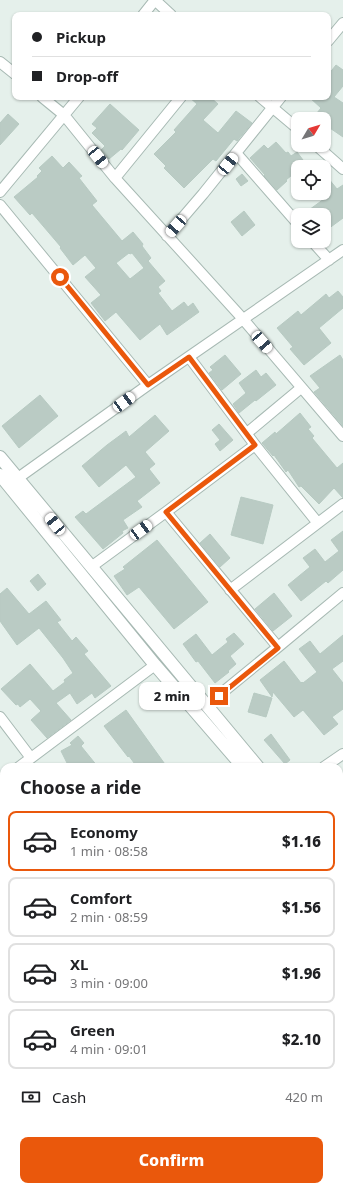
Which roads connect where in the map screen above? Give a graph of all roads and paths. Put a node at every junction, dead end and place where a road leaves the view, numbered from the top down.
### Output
1 (155, 0) edge
2 (145, 12) edge
3 (168, 12) edge
4 (342, 25) edge
5 (331, 38) edge
6 (0, 62) edge
7 (12, 72) edge
8 (46, 100) edge
9 (76, 100) edge
10 (179, 100) edge
11 (264, 100) edge
12 (278, 100) edge
13 (272, 107) junction
14 (64, 115) junction
15 (291, 123) edge
16 (324, 152) edge
17 (236, 153) junction
18 (343, 169) edge
19 (115, 178) junction
20 (0, 192) edge
21 (0, 206) edge
22 (291, 216) edge
23 (167, 236) junction
24 (318, 248) edge
25 (343, 250) edge
26 (328, 260) junction
27 (243, 319) junction
28 (189, 357) junction
29 (148, 385) junction
30 (302, 388) junction
31 (247, 433) junction
32 (343, 436) edge
33 (255, 445) junction
34 (0, 457) edge
35 (0, 475) edge
36 (18, 478) junction
37 (343, 504) edge
38 (166, 512) junction
39 (317, 522) junction
40 (90, 567) junction
41 (230, 590) junction
42 (343, 593) edge
43 (278, 648) junction
44 (155, 665) junction
45 (207, 705) junction
46 (0, 717) edge
47 (343, 754) edge
48 (31, 758) junction
49 (24, 763) edge
50 (245, 763) edge
51 (330, 763) edge

1 - 2 street
1 - 3 street
4 - 5 street
6 - 7 street
8 - 14 street
9 - 14 street
10 - 19 street
11 - 13 street
12 - 13 street
13 - 15 street
13 - 17 street
14 - 19 street
14 - 20 street
16 - 18 street
17 - 22 street
17 - 23 street
19 - 23 street
21 - 29 street
23 - 27 street
24 - 26 street
25 - 26 street
26 - 27 street
27 - 28 street
27 - 30 street
28 - 29 street
28 - 31 street
29 - 36 street
30 - 31 street
30 - 32 street
31 - 33 street
33 - 38 street
33 - 39 street
34 - 36 street
35 - 44 street
36 - 40 street
37 - 39 street
38 - 40 street
38 - 41 street
39 - 41 street
40 - 45 street
41 - 43 street
42 - 43 street
43 - 45 street
44 - 48 street
44 - 50 street
45 - 50 street
46 - 48 street
47 - 51 street
48 - 49 street

